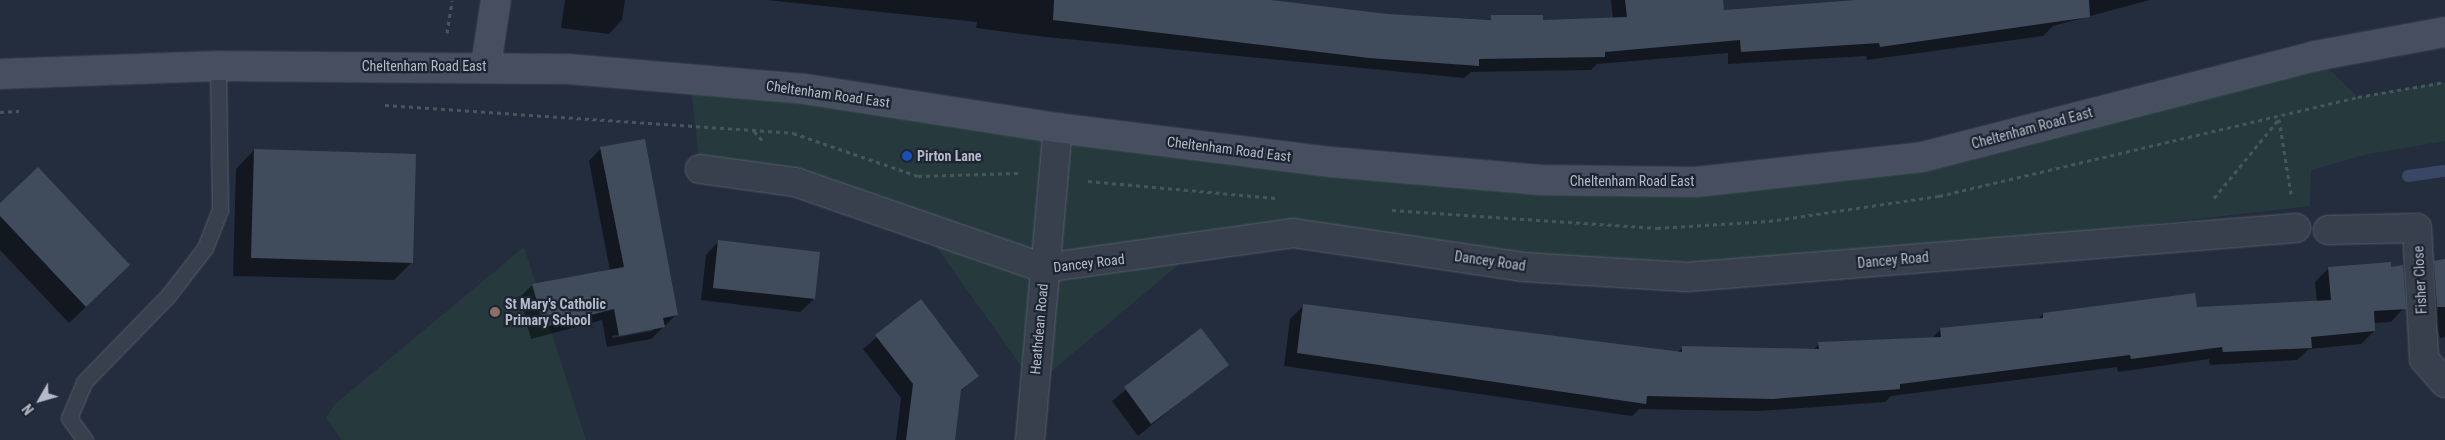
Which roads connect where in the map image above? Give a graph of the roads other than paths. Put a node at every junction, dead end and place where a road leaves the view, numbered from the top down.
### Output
1 (496, 0) edge
2 (2445, 32) edge
3 (486, 65) junction
4 (218, 66) junction
5 (0, 74) edge
6 (1058, 128) junction
7 (700, 169) dead end
8 (2296, 228) road end
9 (2328, 230) dead end
10 (1044, 268) junction
11 (2445, 383) edge
12 (86, 440) edge
13 (1030, 440) edge

1 - 3 main road
2 - 6 main road, Cheltenham Road East
3 - 4 main road, Cheltenham Road East
3 - 6 main road, Cheltenham Road East
4 - 5 main road, Cheltenham Road East
4 - 12 lane
6 - 10 street, Heathdean Road
7 - 10 street, Dancey Road
8 - 10 street, Dancey Road
9 - 11 street, Fisher Close
10 - 13 street, Heathdean Road

